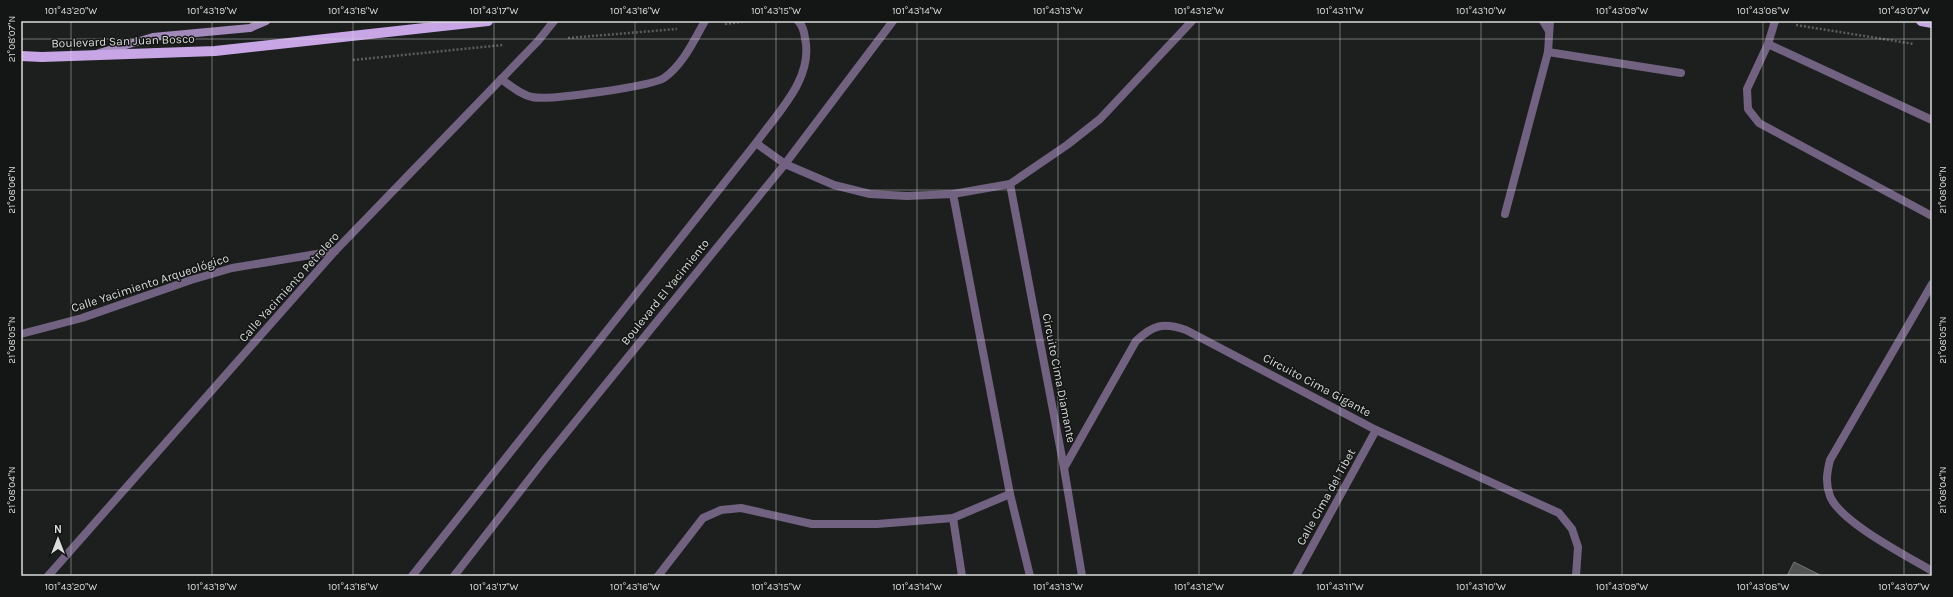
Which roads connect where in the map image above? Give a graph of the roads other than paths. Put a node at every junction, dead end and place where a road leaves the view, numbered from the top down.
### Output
1 (266, 21) edge
2 (488, 21) edge
3 (554, 21) edge
4 (798, 21) edge
5 (893, 21) edge
6 (1192, 21) edge
7 (1543, 21) edge
8 (1550, 21) edge
9 (1775, 21) edge
10 (1921, 21) edge
11 (468, 22) edge
12 (1932, 23) edge
13 (704, 24) edge
14 (1549, 31) junction
15 (1768, 44) junction
16 (1548, 52) junction
17 (93, 54) junction
18 (21, 56) edge
19 (1681, 73) dead end
20 (501, 79) junction
21 (1932, 120) edge
22 (756, 143) junction
23 (785, 164) junction
24 (1010, 184) junction
25 (953, 194) junction
26 (1505, 214) dead end
27 (1932, 216) edge
28 (335, 252) junction
29 (1932, 284) edge
30 (21, 334) edge
31 (1376, 430) junction
32 (1064, 468) junction
33 (1010, 494) junction
34 (953, 518) junction
35 (1932, 571) edge
36 (48, 576) edge
37 (412, 576) edge
38 (454, 576) edge
39 (658, 576) edge
40 (962, 576) edge
41 (1029, 576) edge
42 (1082, 576) edge
43 (1296, 576) edge
44 (1576, 576) edge

1 - 17 main road
2 - 11 main road, Boulevard San Juan Bosco
3 - 20 street, Calle Yacimiento Petrolero
4 - 22 street, Boulevard El Yacimiento
5 - 23 street, Boulevard El Yacimiento
6 - 24 street
7 - 14 street
8 - 14 street
9 - 15 street
10 - 12 main road
11 - 17 main road, Boulevard San Juan Bosco
13 - 20 street
14 - 16 street
15 - 21 street
15 - 27 street
16 - 19 street
16 - 26 street
17 - 18 main road, Boulevard San Juan Bosco
20 - 28 street, Calle Yacimiento Petrolero
22 - 23 street
22 - 37 street, Boulevard El Yacimiento
23 - 25 street
23 - 38 street, Boulevard El Yacimiento
24 - 25 street
24 - 32 street, Circuito Cima Diamante
25 - 33 street
28 - 30 street, Calle Yacimiento Arqueológico
28 - 36 street, Calle Yacimiento Petrolero
29 - 35 street
31 - 32 street, Circuito Cima Gigante
31 - 43 street, Calle Cima del Tibet
31 - 44 street, Circuito Cima Gigante
32 - 42 street, Circuito Cima Diamante
33 - 34 street
33 - 41 street
34 - 39 street
34 - 40 street

